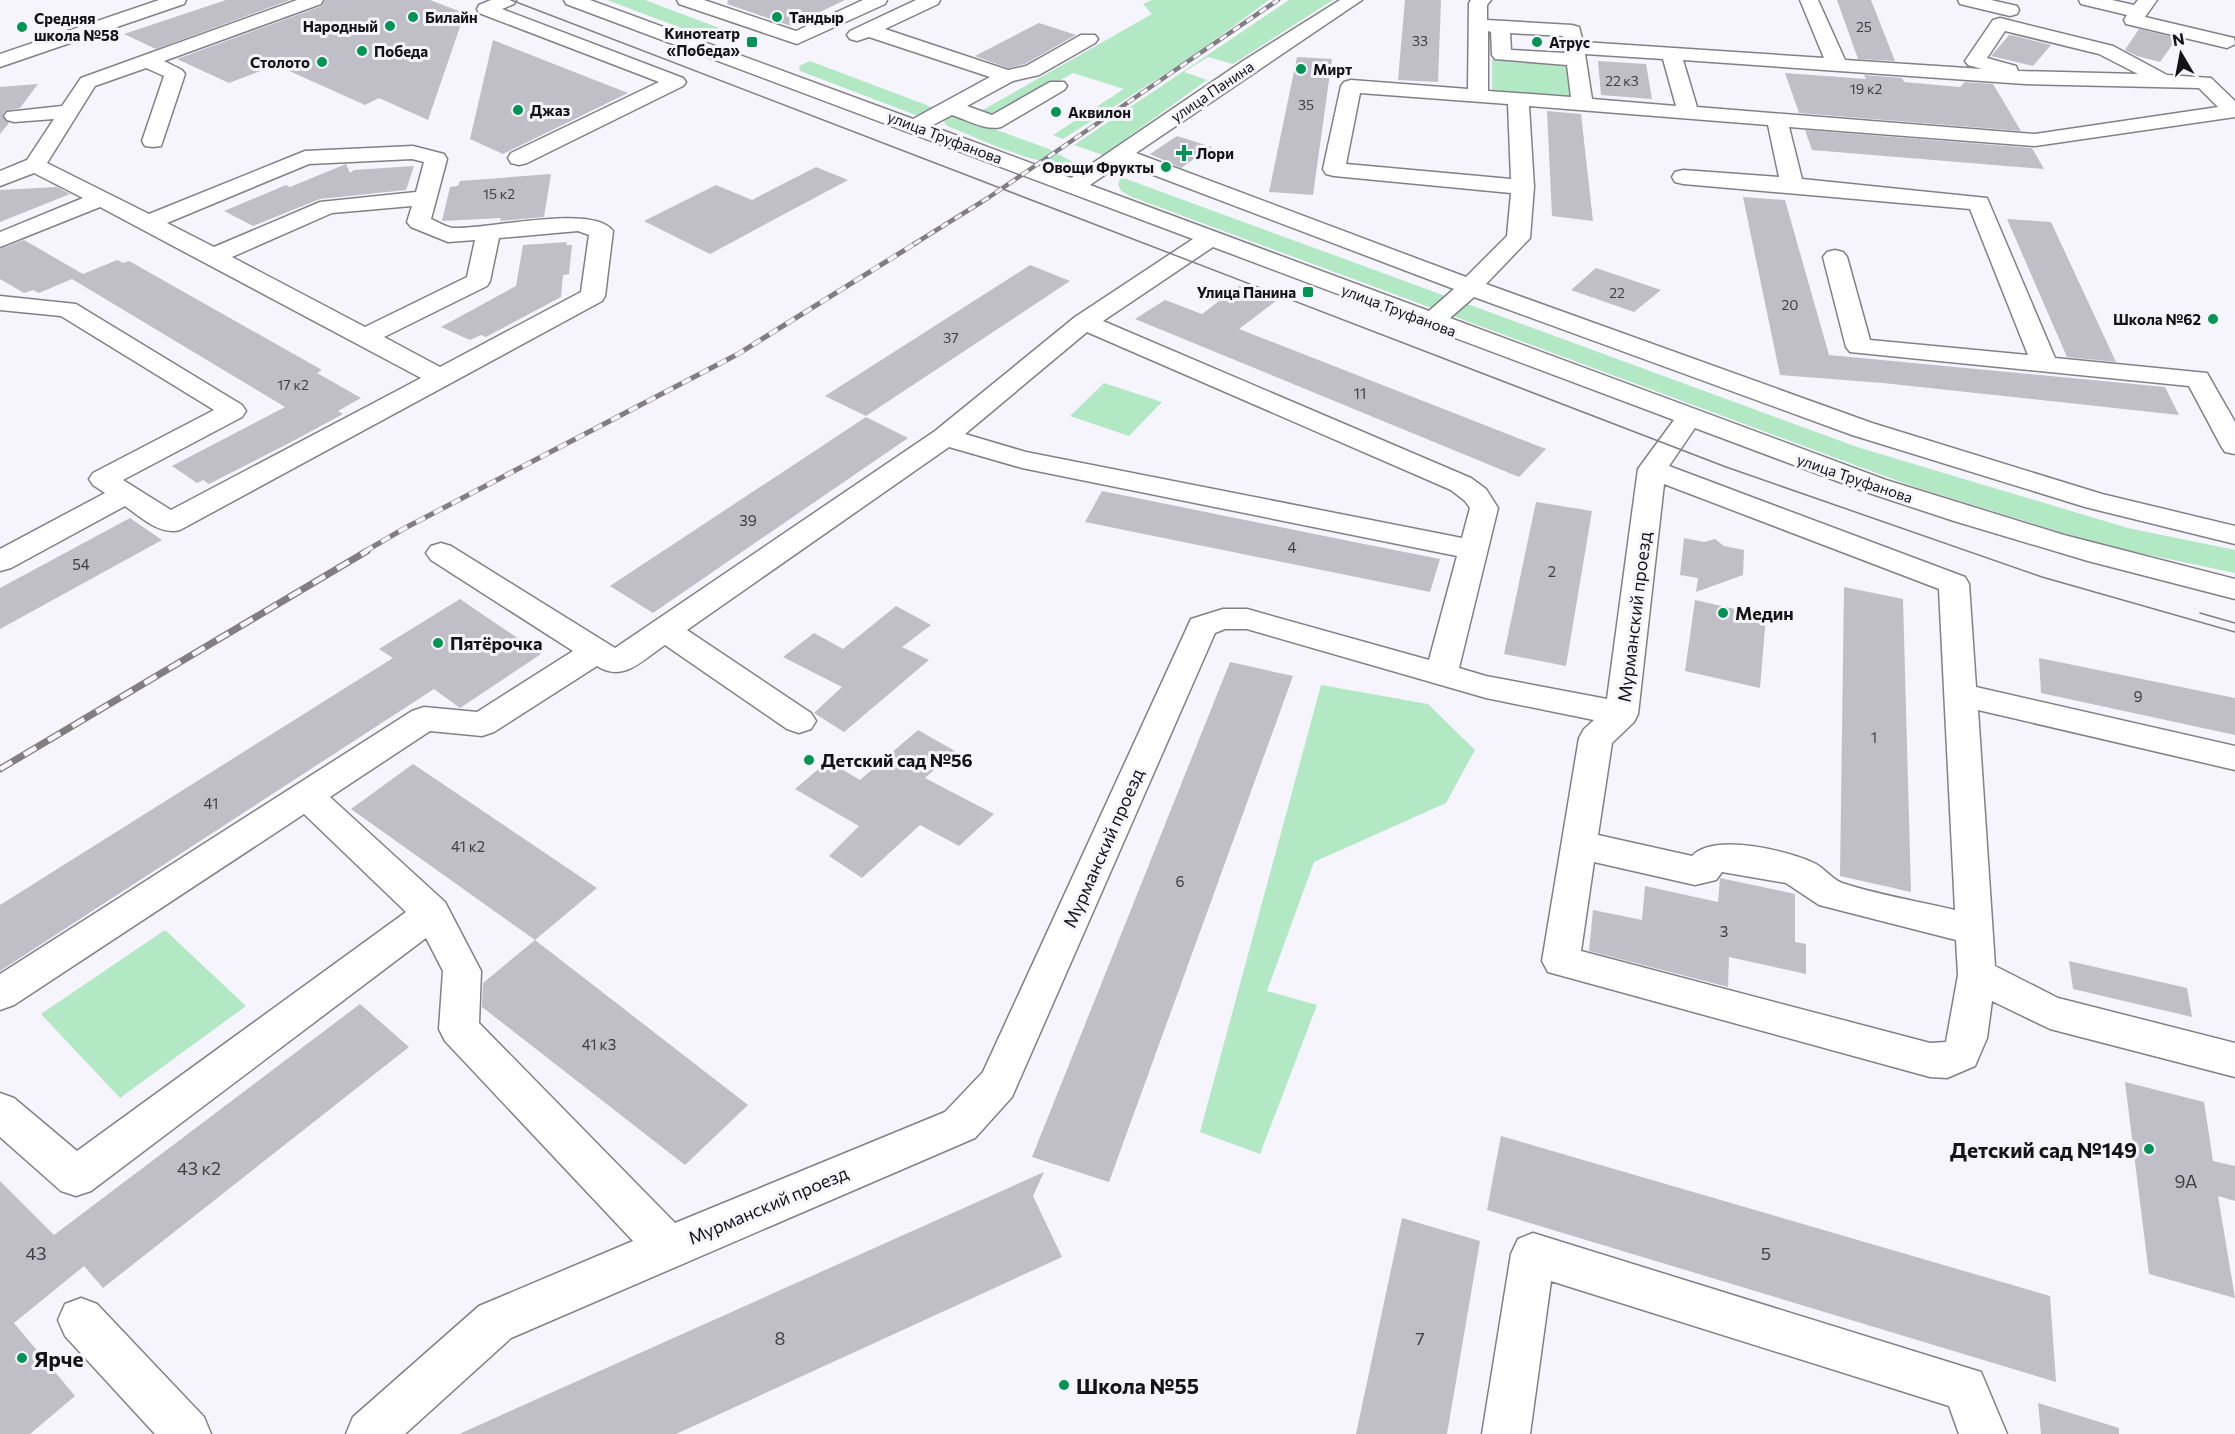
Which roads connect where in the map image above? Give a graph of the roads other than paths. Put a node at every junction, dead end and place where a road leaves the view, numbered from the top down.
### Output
1 (177, 0) edge
2 (314, 0) edge
3 (507, 0) edge
4 (573, 0) edge
5 (686, 0) edge
6 (931, 0) edge
7 (1353, 0) edge
8 (1482, 0) edge
9 (1809, 0) edge
10 (1967, 0) edge
11 (2088, 0) edge
12 (866, 2) edge
13 (2009, 11) edge
14 (2140, 11) edge
15 (1478, 25) junction
16 (644, 26) junction
17 (1500, 26) junction
18 (868, 30) junction
19 (797, 38) junction
20 (1088, 39) dead end
21 (2231, 43) edge
22 (837, 44) dead end
23 (817, 46) dead end
24 (590, 50) junction
25 (2106, 50) junction
26 (1575, 54) junction
27 (1671, 54) junction
28 (148, 60) junction
29 (0, 61) edge
30 (801, 61) dead end
31 (1837, 65) junction
32 (2211, 71) junction
33 (774, 74) junction
34 (1006, 76) junction
35 (2042, 79) junction
36 (2080, 79) junction
37 (2165, 81) junction
38 (1057, 86) dead end
39 (1478, 96) junction
40 (1518, 99) junction
41 (1582, 104) junction
42 (950, 107) junction
43 (2234, 111) edge
44 (69, 112) junction
45 (1688, 113) junction
46 (14, 116) dead end
47 (1777, 120) junction
48 (916, 126) junction
49 (153, 141) dead end
50 (1120, 155) junction
51 (519, 158) dead end
52 (35, 165) junction
53 (1683, 177) dead end
54 (0, 179) edge
55 (1792, 185) junction
56 (1074, 186) junction
57 (1523, 187) junction
58 (425, 198) junction
59 (101, 199) junction
60 (148, 223) junction
61 (489, 231) junction
62 (1210, 238) junction
63 (0, 240) edge
64 (213, 256) junction
65 (1835, 256) dead end
66 (1471, 286) junction
67 (0, 303) edge
68 (1084, 322) junction
69 (1431, 322) junction
70 (365, 337) junction
71 (2044, 365) junction
72 (439, 377) junction
73 (1689, 418) junction
74 (945, 437) junction
75 (2235, 446) edge
76 (1652, 469) junction
77 (126, 494) junction
78 (2235, 534) edge
79 (1473, 550) junction
80 (441, 553) dead end
81 (0, 561) edge
82 (2235, 589) edge
83 (665, 630) junction
84 (595, 652) junction
85 (1441, 675) junction
86 (1961, 695) junction
87 (1622, 714) junction
88 (799, 721) dead end
89 (2235, 758) edge
90 (306, 795) junction
91 (1579, 845) junction
92 (432, 913) junction
93 (1975, 930) junction
94 (1977, 975) junction
95 (0, 994) edge
96 (2235, 1060) edge
97 (0, 1111) edge
98 (668, 1247) junction
99 (81, 1320) dead end
100 (187, 1434) edge
101 (370, 1434) edge
102 (1506, 1434) edge
103 (1983, 1434) edge

1 - 29 street
2 - 28 street
3 - 24 street
4 - 16 street, улица Труфанова
5 - 19 street
6 - 18 street
7 - 50 street, улица Панина
8 - 15 street
9 - 31 street
10 - 13 street
11 - 14 street
12 - 19 street
13 - 25 street
13 - 35 street
14 - 21 street
14 - 25 street
15 - 17 street
15 - 39 street
16 - 24 street
16 - 33 street, улица Труфанова
17 - 26 street
17 - 26 street
18 - 22 street
18 - 34 street
19 - 23 street
20 - 34 street
21 - 32 street
24 - 51 street
25 - 36 street
25 - 37 street
26 - 27 street
26 - 41 street
27 - 31 street
27 - 45 street
28 - 44 street
28 - 49 street
30 - 33 street
31 - 35 street
32 - 37 street
32 - 43 street
33 - 48 street, улица Труфанова
34 - 42 street
35 - 36 street
36 - 37 street
38 - 42 street
39 - 40 street
39 - 57 street
40 - 41 street
40 - 57 street
41 - 45 street
42 - 48 street
43 - 47 street
44 - 46 street
44 - 52 street
45 - 47 street
47 - 55 street
48 - 56 street, улица Труфанова
50 - 56 street, улица Панина
50 - 66 street
52 - 54 street
52 - 59 street
53 - 55 street
55 - 71 street
56 - 62 street, улица Труфанова
57 - 66 street
58 - 60 street
58 - 61 street
58 - 64 street
59 - 60 street
59 - 63 street
60 - 64 street
61 - 70 street
61 - 72 street
62 - 68 street
62 - 69 street, улица Труфанова
64 - 70 street
65 - 71 street
66 - 69 street
66 - 78 street
67 - 77 street
68 - 74 street
68 - 79 street
69 - 73 street, улица Труфанова
70 - 72 street
71 - 75 street
72 - 77 street
73 - 76 street, Мурманский проезд
73 - 82 street, улица Труфанова
74 - 79 street
74 - 83 street
76 - 86 street
76 - 87 street, Мурманский проезд
77 - 81 street
79 - 85 street
80 - 84 street
83 - 84 street
83 - 88 street
84 - 90 street
85 - 87 street, Мурманский проезд
85 - 98 street, Мурманский проезд
86 - 89 street
86 - 93 street
87 - 91 street
90 - 92 street
90 - 95 street
91 - 93 street
91 - 94 street
92 - 97 street
92 - 98 street
93 - 94 street
94 - 96 street
98 - 101 street, Мурманский проезд
99 - 100 street
102 - 103 street

